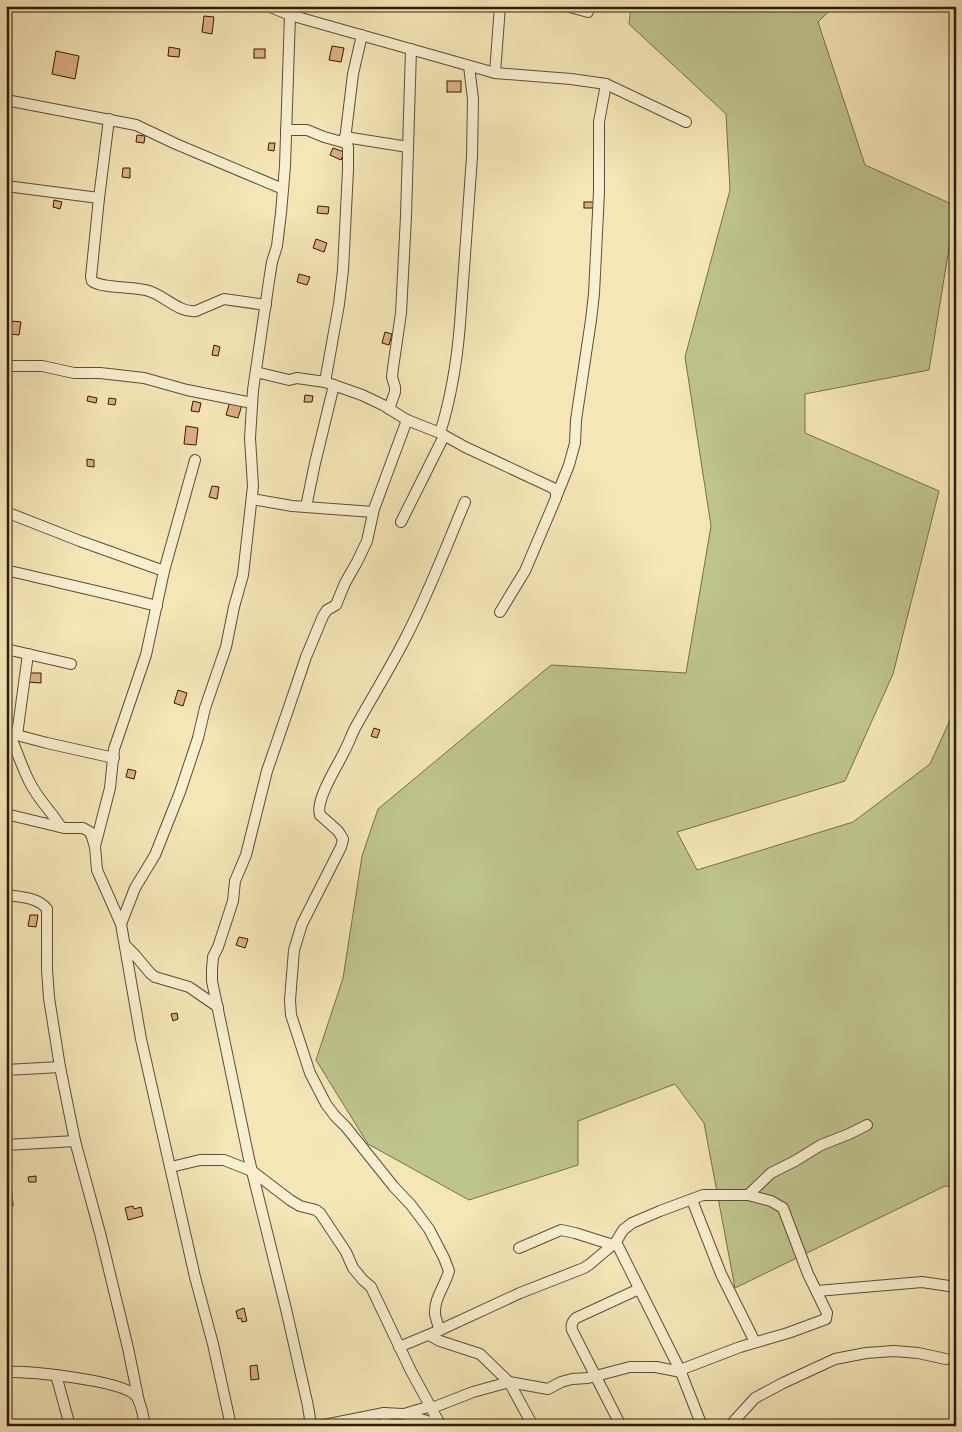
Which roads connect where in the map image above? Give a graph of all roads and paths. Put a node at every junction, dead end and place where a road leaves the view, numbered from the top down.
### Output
1 (268, 6) edge
2 (500, 6) edge
3 (566, 6) edge
4 (588, 12) dead end
5 (290, 15) junction
6 (362, 35) junction
7 (411, 48) junction
8 (469, 66) junction
9 (495, 73) junction
10 (606, 84) junction
11 (6, 100) edge
12 (109, 119) junction
13 (686, 122) dead end
14 (286, 130) junction
15 (346, 140) junction
16 (408, 147) junction
17 (6, 186) edge
18 (283, 189) junction
19 (98, 198) junction
20 (266, 305) junction
21 (6, 366) edge
22 (256, 372) junction
23 (330, 383) junction
24 (252, 403) junction
25 (389, 410) junction
26 (406, 420) junction
27 (442, 435) junction
28 (195, 460) dead end
29 (557, 495) junction
30 (252, 499) junction
31 (465, 502) dead end
32 (306, 507) junction
33 (6, 512) edge
34 (373, 512) junction
35 (401, 522) dead end
36 (6, 570) edge
37 (164, 571) junction
38 (156, 606) junction
39 (500, 612) dead end
40 (6, 649) edge
41 (28, 654) junction
42 (71, 664) dead end
43 (11, 733) edge
44 (114, 758) junction
45 (6, 814) edge
46 (61, 827) junction
47 (95, 846) junction
48 (6, 895) edge
49 (121, 924) junction
50 (125, 945) junction
51 (218, 1007) junction
52 (60, 1068) junction
53 (6, 1070) edge
54 (867, 1125) dead end
55 (75, 1141) junction
56 (6, 1145) edge
57 (171, 1167) junction
58 (252, 1171) junction
59 (748, 1195) junction
60 (692, 1200) junction
61 (614, 1243) junction
62 (519, 1248) dead end
63 (956, 1287) edge
64 (638, 1289) junction
65 (817, 1291) junction
66 (440, 1330) junction
67 (428, 1335) junction
68 (756, 1342) junction
69 (399, 1347) junction
70 (946, 1359) dead end
71 (680, 1371) junction
72 (6, 1372) edge
73 (56, 1375) junction
74 (597, 1376) junction
75 (509, 1382) junction
76 (139, 1402) junction
77 (432, 1407) junction
78 (384, 1413) junction
79 (403, 1414) junction
80 (441, 1425) edge
81 (70, 1426) edge
82 (145, 1426) edge
83 (231, 1426) edge
84 (311, 1426) edge
85 (319, 1426) edge
86 (388, 1426) edge
87 (533, 1426) edge
88 (621, 1426) edge
89 (702, 1426) edge
90 (732, 1426) edge

1 - 5 street
2 - 9 street
3 - 4 street
5 - 6 street
5 - 14 street
6 - 7 street
6 - 15 street
7 - 8 street
7 - 16 street
8 - 9 street
8 - 27 street
9 - 10 street
10 - 13 street
10 - 29 street
11 - 12 street
12 - 18 street
12 - 19 street
14 - 15 street
14 - 18 street
15 - 16 street
15 - 23 street
16 - 25 street
17 - 19 street
18 - 20 street
19 - 20 street
20 - 22 street
21 - 24 street
22 - 23 street
22 - 24 street
23 - 25 street
23 - 32 street
24 - 30 street
25 - 26 street
26 - 27 street
26 - 34 street
27 - 29 street
27 - 35 street
28 - 37 street
29 - 39 street
30 - 32 street
30 - 49 street
31 - 66 street
32 - 34 street
33 - 37 street
34 - 51 street
36 - 38 street
37 - 38 street
38 - 44 street
40 - 41 street
41 - 42 street
41 - 43 street
43 - 44 street
43 - 46 street
44 - 47 street
45 - 46 street
46 - 47 street
47 - 49 street
48 - 52 street
49 - 50 street
50 - 51 street
50 - 57 street
51 - 58 street
52 - 53 street
52 - 55 street
54 - 59 street
55 - 56 street
55 - 76 street
57 - 58 street
57 - 83 street
58 - 69 street
58 - 84 street
59 - 60 street
59 - 65 street
60 - 61 street
60 - 68 street
61 - 62 street
61 - 64 street
61 - 66 street
63 - 65 street
64 - 71 street
64 - 74 street
65 - 68 street
66 - 67 street
67 - 69 street
67 - 75 street
68 - 71 street
69 - 77 street
70 - 90 street
71 - 74 street
71 - 89 street
72 - 73 street
73 - 76 street
73 - 81 street
74 - 75 street
74 - 88 street
75 - 77 street
75 - 87 street
76 - 82 street
77 - 79 street
77 - 80 street
78 - 79 street
78 - 85 street
78 - 86 street
79 - 80 street

